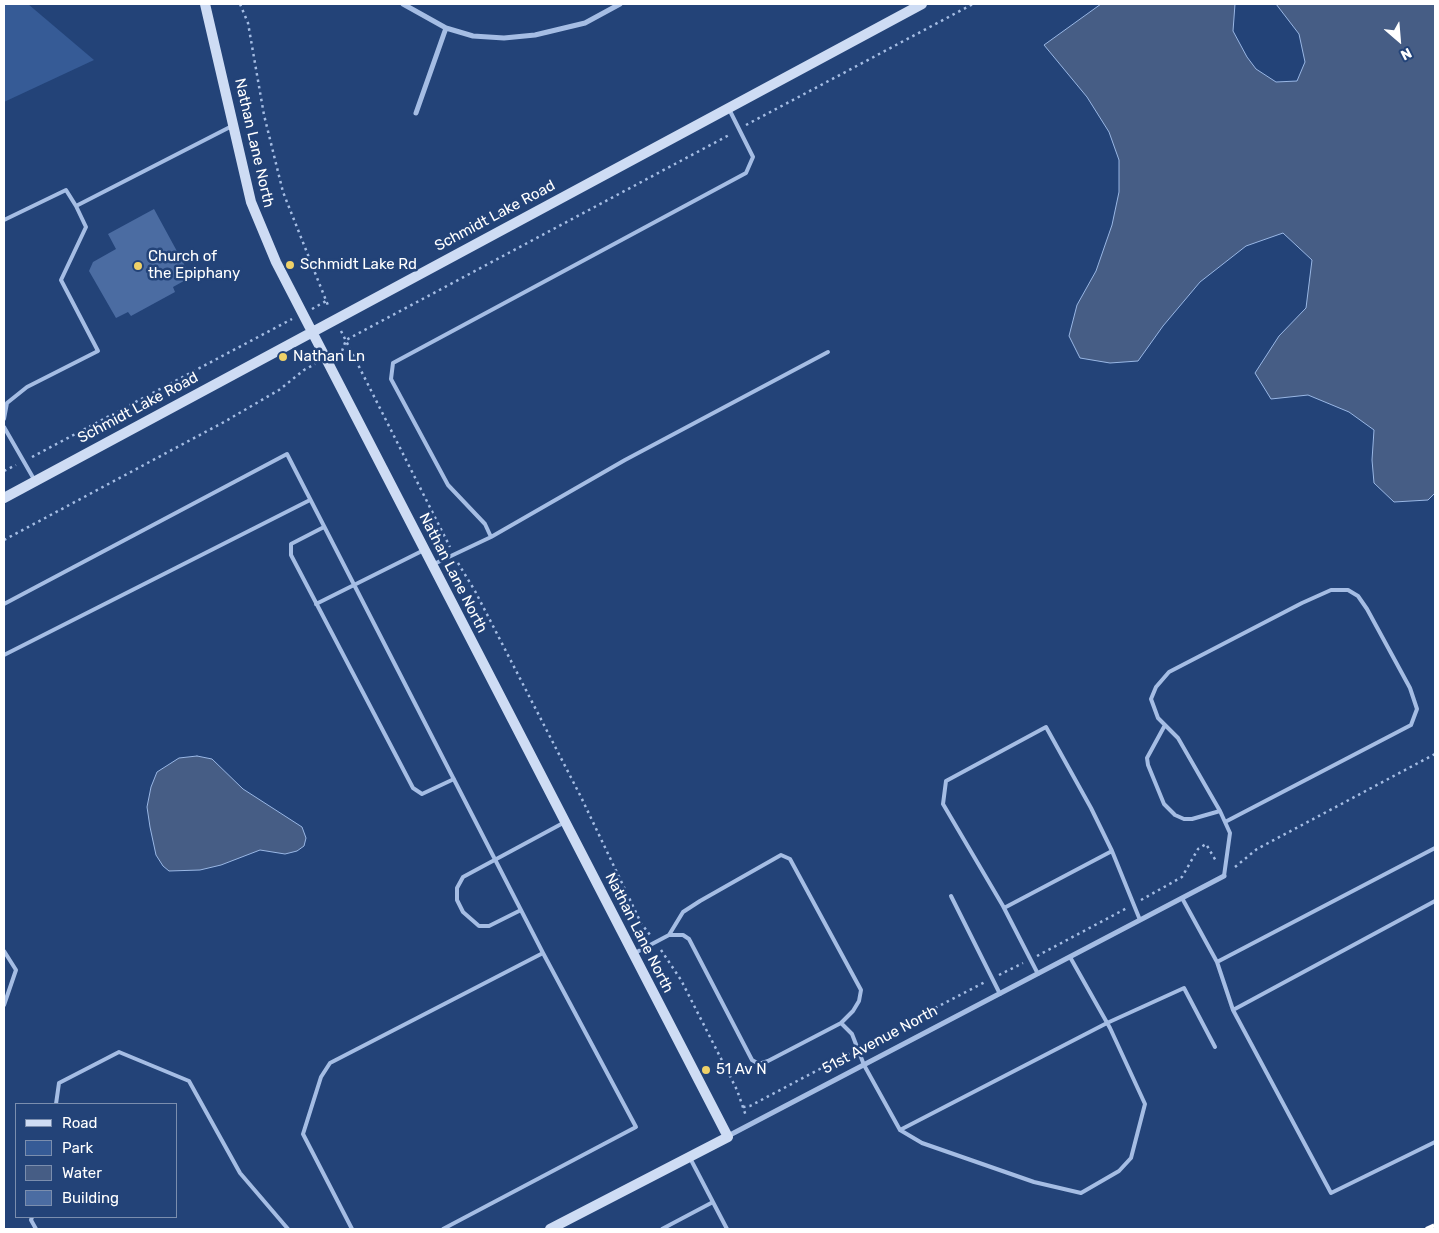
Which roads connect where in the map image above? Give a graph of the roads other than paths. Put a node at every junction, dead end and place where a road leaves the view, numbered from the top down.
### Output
1 (206, 4) edge
2 (403, 4) edge
3 (620, 4) edge
4 (922, 4) edge
5 (446, 28) junction
6 (728, 107) junction
7 (416, 113) dead end
8 (234, 125) junction
9 (76, 206) junction
10 (4, 220) edge
11 (311, 332) junction
12 (828, 352) dead end
13 (4, 419) edge
14 (4, 426) edge
15 (35, 481) junction
16 (4, 498) edge
17 (310, 500) junction
18 (324, 527) junction
19 (492, 537) junction
20 (424, 550) junction
21 (432, 565) junction
22 (353, 584) junction
23 (4, 604) edge
24 (316, 604) junction
25 (4, 655) edge
26 (1164, 725) junction
27 (454, 779) junction
28 (1220, 811) junction
29 (565, 822) junction
30 (1225, 822) junction
31 (1435, 848) edge
32 (1112, 851) junction
33 (496, 861) junction
34 (1224, 876) joint
35 (951, 896) dead end
36 (1182, 898) junction
37 (1435, 901) edge
38 (1004, 908) junction
39 (521, 910) junction
40 (1140, 920) junction
41 (670, 935) junction
42 (4, 951) edge
43 (543, 953) junction
44 (633, 954) junction
45 (1070, 957) junction
46 (1217, 962) junction
47 (1038, 974) junction
48 (1000, 994) junction
49 (4, 1005) edge
50 (1233, 1010) junction
51 (1107, 1023) junction
52 (841, 1024) junction
53 (1215, 1047) dead end
54 (864, 1065) junction
55 (56, 1103) edge
56 (900, 1130) junction
57 (728, 1137) junction
58 (1435, 1142) edge
59 (689, 1156) junction
60 (714, 1202) junction
61 (556, 1228) edge
62 (288, 1229) edge
63 (352, 1229) edge
64 (443, 1229) edge
65 (662, 1229) edge
66 (727, 1229) edge

1 - 8 street, Nathan Lane North
2 - 5 street
3 - 5 street
4 - 6 street, Schmidt Lake Road
5 - 7 street
6 - 11 street, Schmidt Lake Road
6 - 19 lane
8 - 9 lane
8 - 11 street, Nathan Lane North
9 - 10 lane
9 - 13 lane
11 - 15 street, Schmidt Lake Road
11 - 20 street, Nathan Lane North
12 - 19 lane
14 - 15 lane
15 - 16 street, Schmidt Lake Road
17 - 18 lane
17 - 23 lane
17 - 25 lane
18 - 22 lane
18 - 24 lane
19 - 21 lane
20 - 21 street, Nathan Lane North
20 - 22 lane
21 - 29 street, Nathan Lane North
22 - 24 lane
22 - 27 lane
24 - 27 lane
26 - 28 lane
26 - 28 lane
26 - 30 lane
27 - 33 lane
28 - 30 lane
29 - 33 lane
29 - 44 street, Nathan Lane North
30 - 34 lane
31 - 46 lane
32 - 38 lane
32 - 38 lane
32 - 40 lane
33 - 39 lane
33 - 39 lane
34 - 36 street, 51st Avenue North
35 - 48 lane
36 - 40 street, 51st Avenue North
36 - 46 lane
37 - 50 lane
38 - 47 lane
39 - 43 lane
40 - 45 street, 51st Avenue North
41 - 44 lane
41 - 52 lane
41 - 52 lane
42 - 49 lane
43 - 63 lane
43 - 64 lane
44 - 57 street, Nathan Lane North
45 - 47 street, 51st Avenue North
45 - 51 lane
46 - 50 lane
47 - 48 street, 51st Avenue North
48 - 54 street, 51st Avenue North
50 - 58 lane
51 - 53 lane
51 - 56 lane
51 - 56 lane
52 - 54 lane
54 - 56 lane
54 - 57 street, 51st Avenue North
55 - 62 lane
57 - 59 street, 51st Avenue North
59 - 60 lane
59 - 61 street, 51st Avenue North
60 - 65 lane
60 - 66 lane

